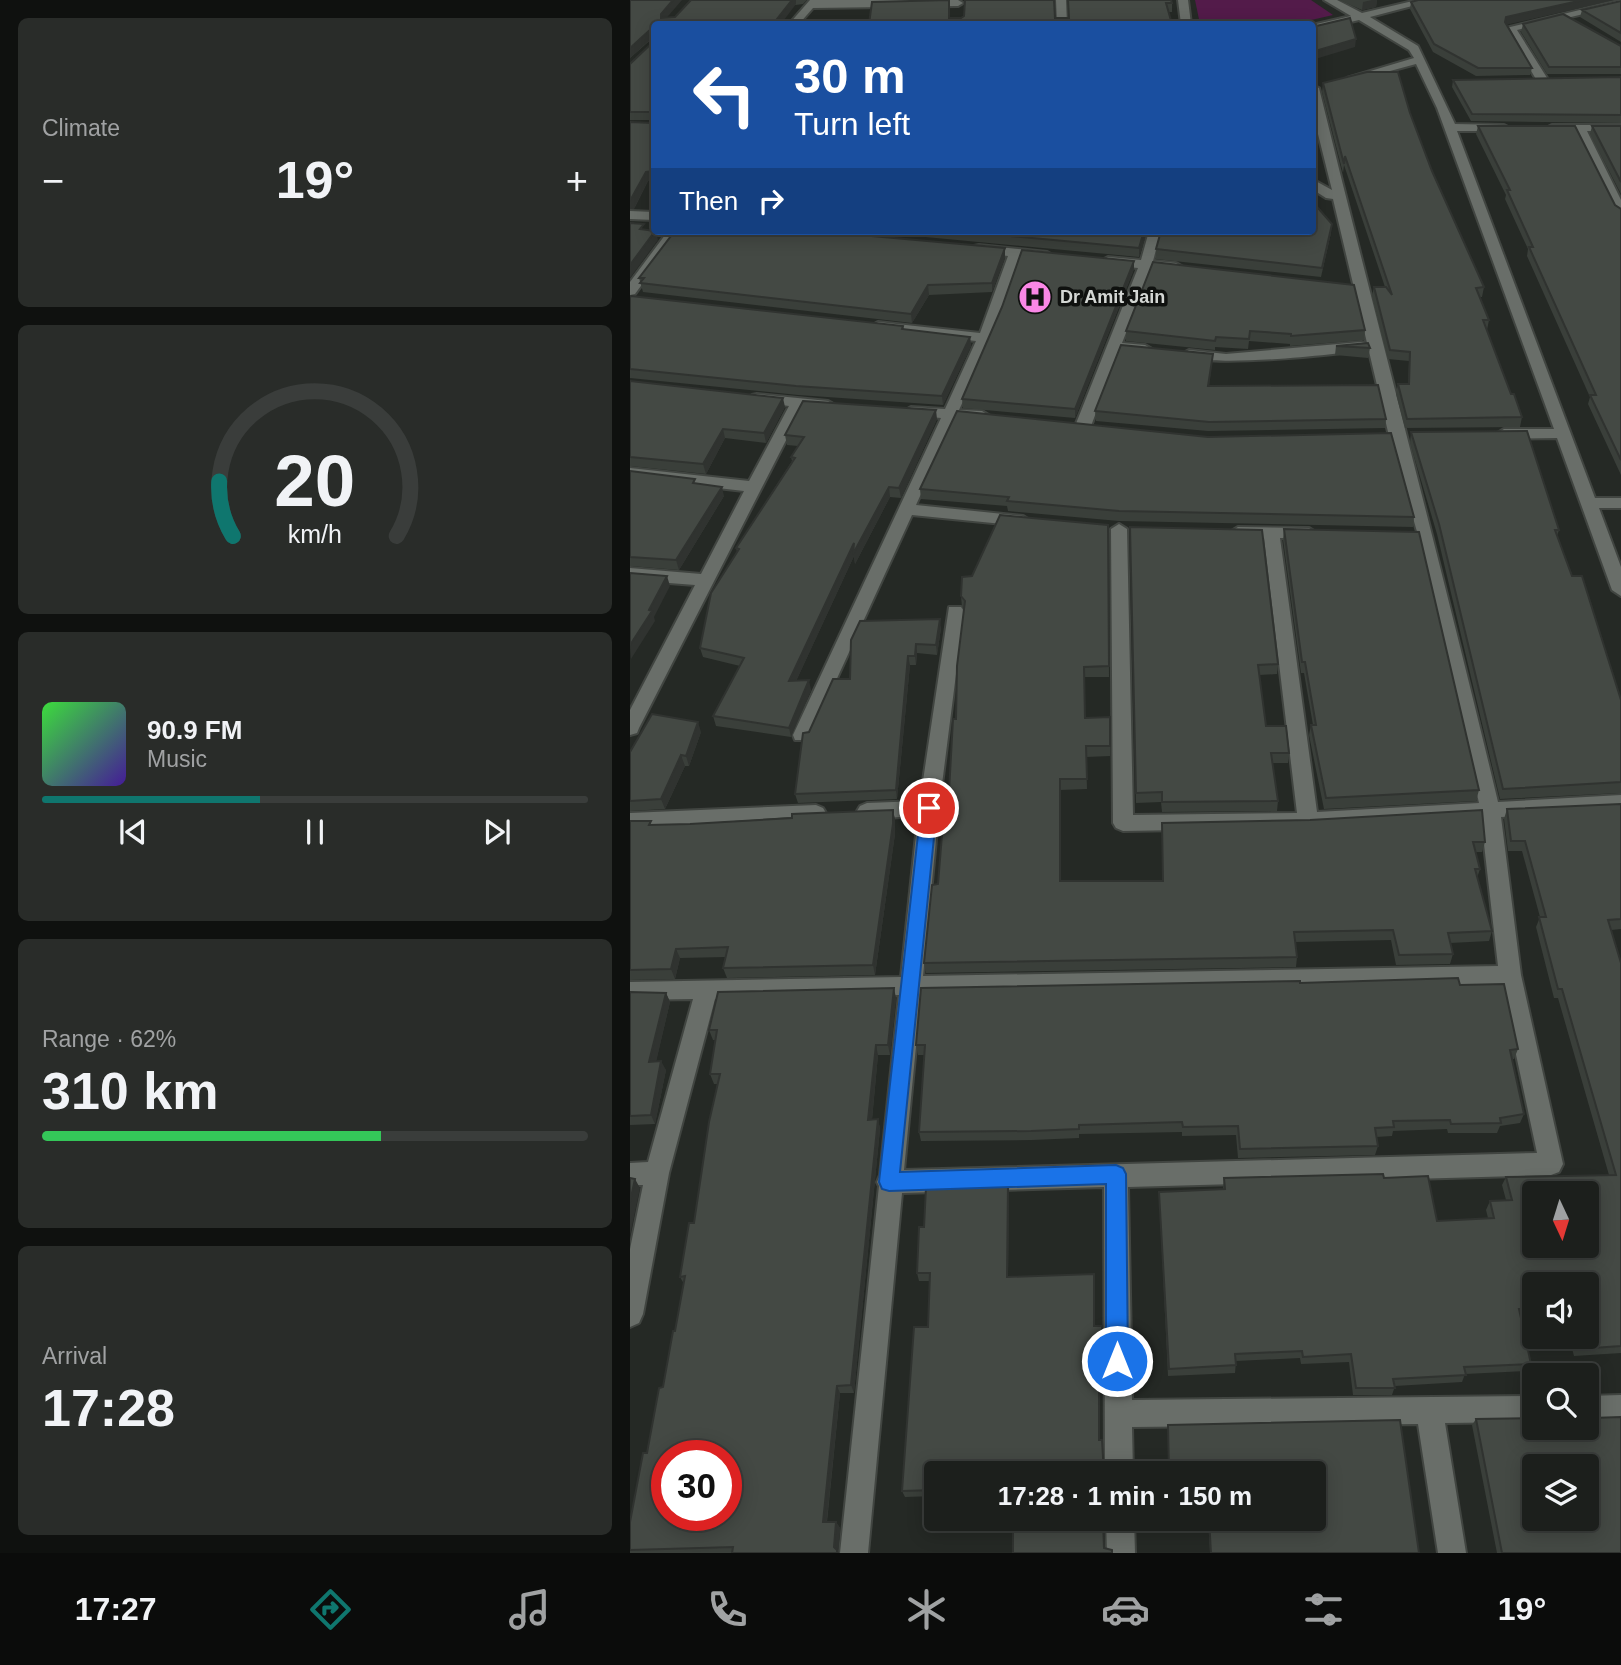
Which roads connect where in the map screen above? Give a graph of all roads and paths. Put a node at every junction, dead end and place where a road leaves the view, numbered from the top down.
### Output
1 (1061, 0) edge
2 (1183, 0) edge
3 (1329, 0) edge
4 (1430, 0) edge
5 (1621, 2) edge
6 (812, 3) edge
7 (958, 6) edge
8 (1563, 15) junction
9 (1361, 17) junction
10 (797, 21) edge
11 (1062, 21) edge
12 (1186, 21) edge
13 (1575, 22) edge
14 (1316, 27) edge
15 (1419, 60) junction
16 (1340, 81) edge
17 (1530, 81) edge
18 (1543, 81) junction
19 (1556, 81) edge
20 (1317, 87) edge
21 (1450, 127) junction
22 (1514, 128) edge
23 (1540, 128) edge
24 (1579, 128) junction
25 (1621, 128) edge
26 (1318, 133) edge
27 (1606, 182) junction
28 (1621, 183) edge
29 (1316, 186) edge
30 (1340, 195) junction
31 (1621, 212) edge
32 (651, 214) edge
33 (630, 215) edge
34 (672, 235) edge
35 (1154, 235) edge
36 (962, 247) edge
37 (1016, 253) junction
38 (1068, 257) edge
39 (1094, 260) edge
40 (1146, 264) junction
41 (1187, 269) edge
42 (630, 291) edge
43 (862, 324) edge
44 (985, 338) junction
45 (1377, 345) junction
46 (1112, 346) junction
47 (746, 397) edge
48 (798, 402) junction
49 (839, 405) edge
50 (894, 409) edge
51 (949, 413) junction
52 (1002, 418) edge
53 (1083, 426) edge
54 (1563, 433) junction
55 (1494, 434) edge
56 (630, 473) edge
57 (756, 487) junction
58 (1588, 503) junction
59 (1621, 503) edge
60 (905, 509) junction
61 (1036, 522) edge
62 (1119, 529) dead end
63 (1216, 531) edge
64 (1271, 532) junction
65 (1323, 533) edge
66 (630, 574) edge
67 (708, 580) junction
68 (1621, 590) edge
69 (955, 611) dead end
70 (630, 728) edge
71 (802, 735) edge
72 (1621, 803) edge
73 (929, 808) junction
74 (1490, 809) junction
75 (1308, 820) junction
76 (630, 821) edge
77 (1510, 975) junction
78 (911, 985) junction
79 (630, 991) edge
80 (706, 991) junction
81 (657, 1173) junction
82 (630, 1174) edge
83 (1116, 1174) junction
84 (889, 1182) junction
85 (630, 1314) edge
86 (1621, 1408) edge
87 (1522, 1409) edge
88 (1599, 1409) edge
89 (1429, 1410) junction
90 (1117, 1414) junction
91 (1119, 1461) edge
92 (1120, 1531) edge
93 (854, 1553) edge
94 (1121, 1553) edge
95 (1452, 1553) edge

1 - 11 street
2 - 12 street
3 - 9 street
4 - 9 street
5 - 8 street
6 - 7 street
6 - 10 street
8 - 13 street
8 - 18 street
9 - 14 street
9 - 15 street
15 - 16 street
15 - 21 street
17 - 18 street
18 - 19 street
20 - 26 street
21 - 22 street
21 - 54 street
23 - 24 street
24 - 25 street
24 - 27 street
26 - 30 street
27 - 28 street
27 - 31 street
29 - 30 street
30 - 45 street
32 - 33 street
34 - 42 street
35 - 40 street
36 - 37 street
37 - 38 street
37 - 44 street
39 - 40 street
40 - 41 street
40 - 46 street
43 - 44 street
44 - 51 street
45 - 46 street
45 - 74 street
46 - 53 street
47 - 48 street
48 - 49 street
48 - 57 street
50 - 51 street
51 - 52 street
51 - 60 street
54 - 55 street
54 - 58 street
56 - 57 street
57 - 67 street
58 - 59 street
58 - 68 street
60 - 61 street
60 - 71 street
62 - 75 street
63 - 64 street
64 - 65 street
64 - 75 street
66 - 67 street
67 - 70 street
69 - 73 street
72 - 74 street
73 - 76 street
73 - 78 street
74 - 75 street
74 - 77 street
77 - 78 street
77 - 83 street
78 - 80 street
78 - 84 street
79 - 80 street
80 - 81 street
81 - 82 street
81 - 85 street
83 - 84 street
83 - 90 street
84 - 93 street
86 - 88 street
87 - 89 street
89 - 90 street
89 - 95 street
90 - 91 street
92 - 94 street

